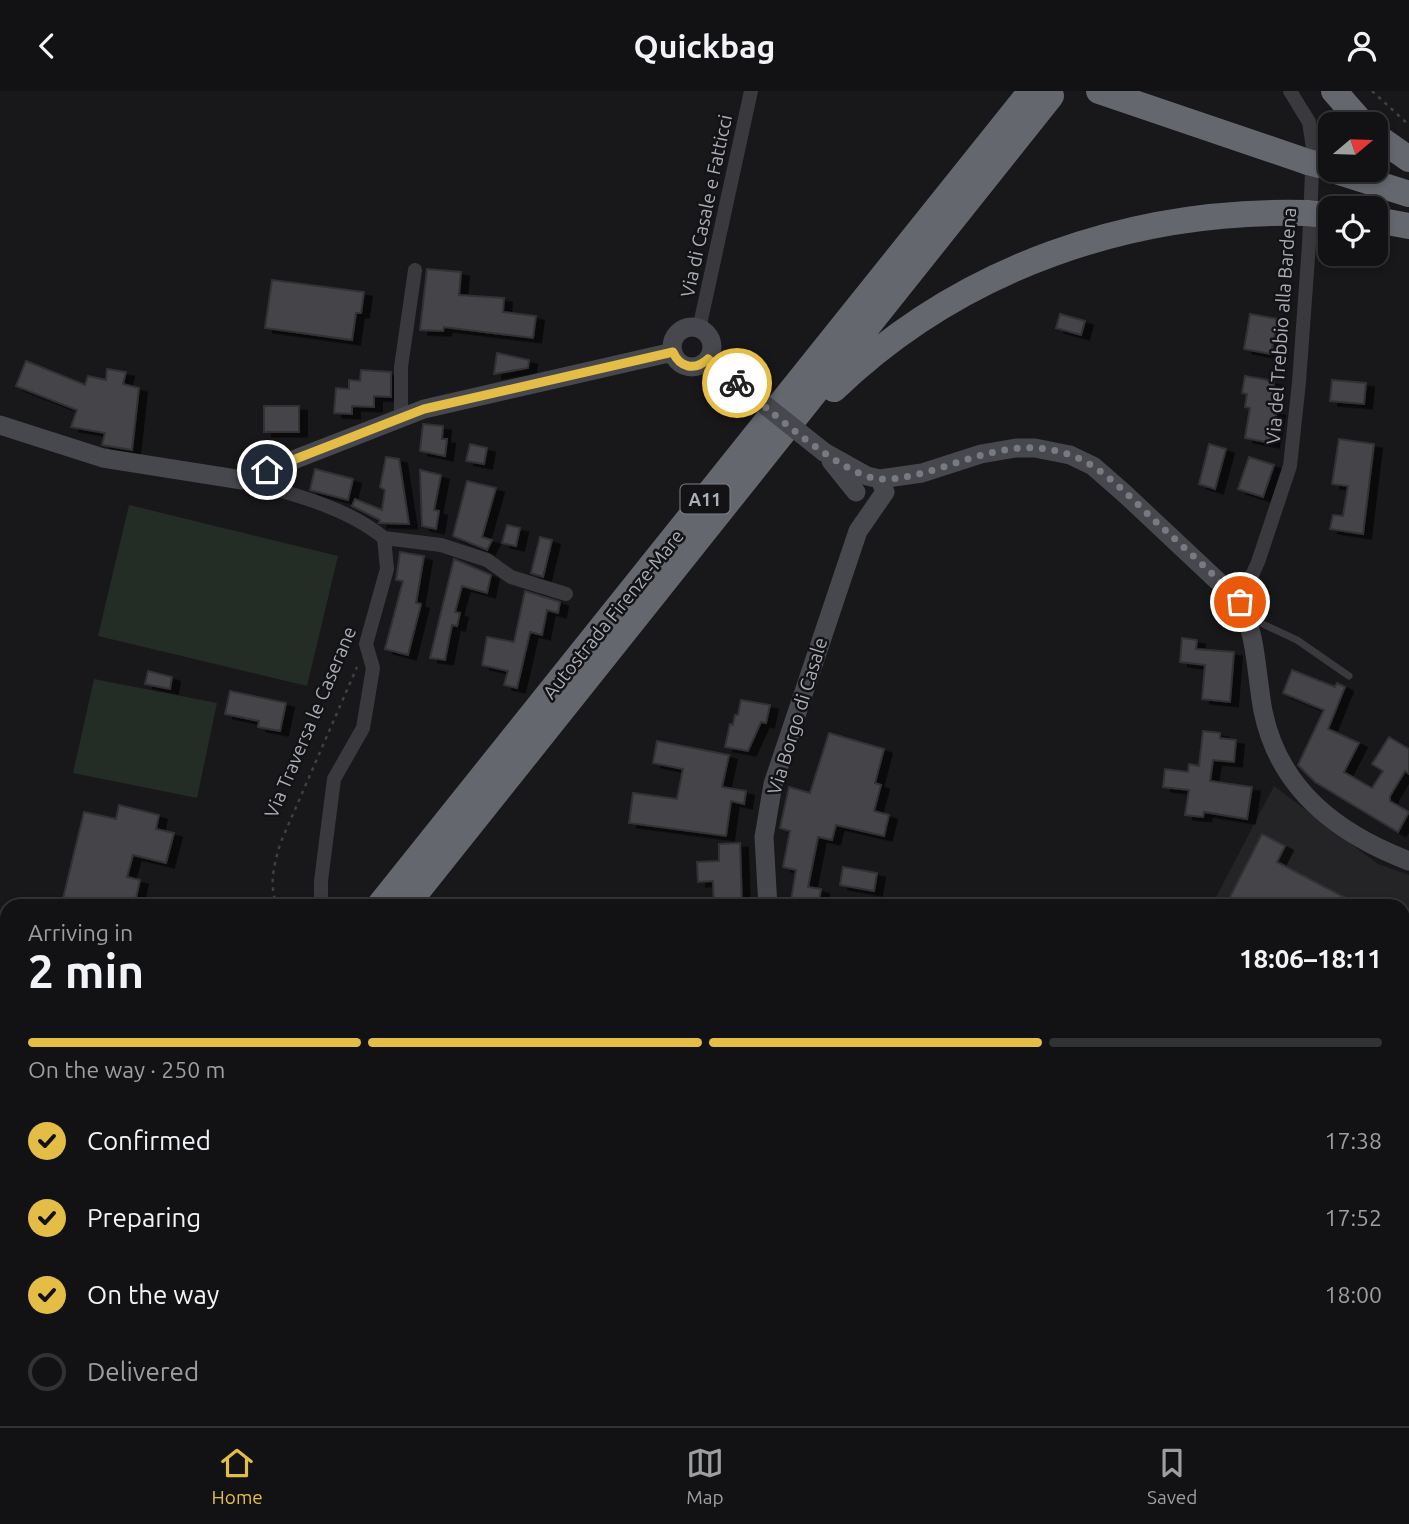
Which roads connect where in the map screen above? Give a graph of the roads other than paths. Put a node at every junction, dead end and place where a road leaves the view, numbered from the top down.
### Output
1 (751, 91) edge
2 (1019, 91) edge
3 (1290, 91) edge
4 (1334, 91) edge
5 (1041, 93) edge
6 (1109, 94) edge
7 (1352, 112) edge
8 (1388, 144) edge
9 (981, 153) junction
10 (1409, 159) edge
11 (1318, 165) edge
12 (1371, 182) edge
13 (1405, 193) edge
14 (1317, 214) edge
15 (1388, 222) edge
16 (1409, 226) edge
17 (415, 270) dead end
18 (699, 329) junction
19 (673, 352) junction
20 (708, 359) junction
21 (401, 417) junction
22 (0, 425) edge
23 (758, 464) junction
24 (242, 480) junction
25 (870, 491) junction
26 (384, 538) junction
27 (566, 594) dead end
28 (1244, 610) junction
29 (1349, 676) dead end
30 (1409, 861) edge
31 (321, 899) edge
32 (384, 899) edge
33 (411, 899) edge
34 (768, 899) edge

1 - 18 street, Via di Casale e Fatticci
2 - 9 highway
3 - 28 street, Via del Trebbio alla Bardena
4 - 7 highway
5 - 9 highway, Autostrada Firenze-Mare / A11
5 - 23 highway, Autostrada Firenze-Mare / A11
6 - 11 highway
8 - 10 highway
9 - 32 highway, Autostrada Firenze-Mare / A11
12 - 13 highway
14 - 23 highway
15 - 16 highway
17 - 21 street
18 - 19 street
18 - 20 street
19 - 20 street
19 - 21 street
20 - 25 street, bridge
21 - 24 street
22 - 24 street
23 - 33 highway, Autostrada Firenze-Mare / A11
24 - 26 street
25 - 28 street
25 - 34 street, Via Borgo di Casale
26 - 27 street
26 - 31 street, Via Traversa le Caserane
28 - 29 lane
28 - 30 street

